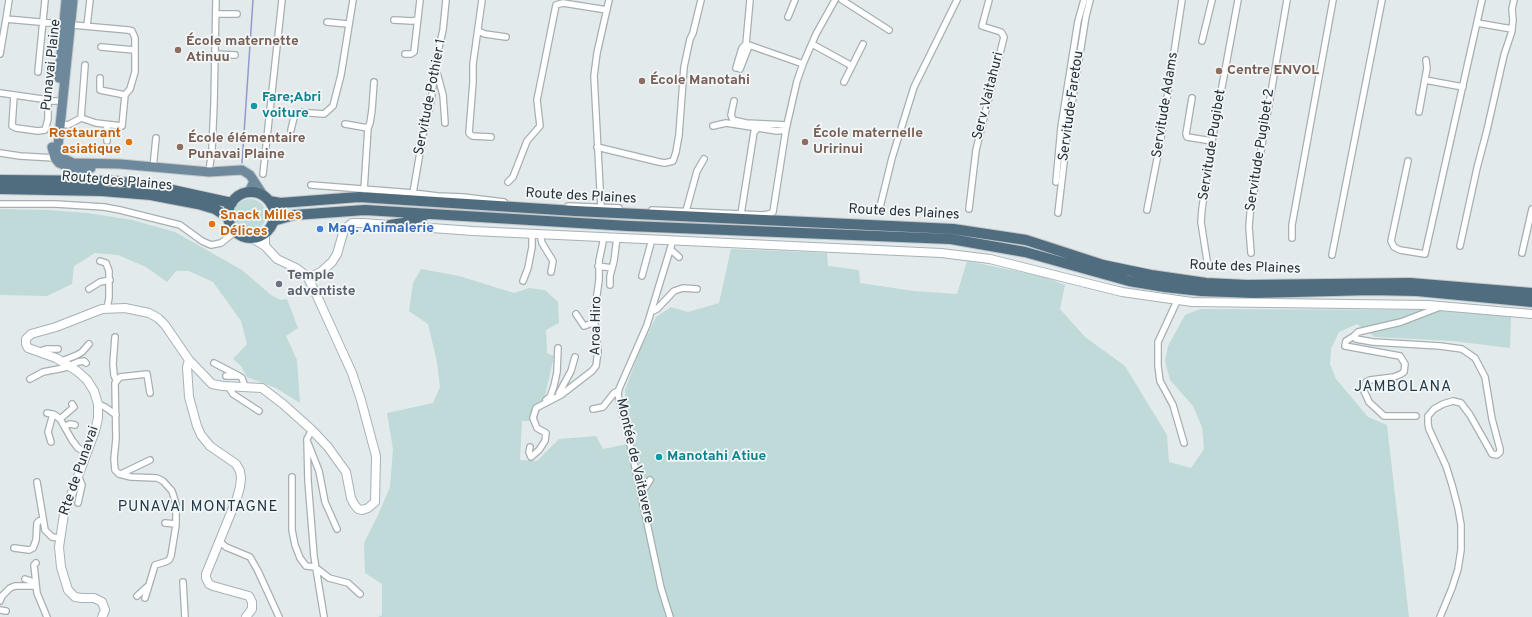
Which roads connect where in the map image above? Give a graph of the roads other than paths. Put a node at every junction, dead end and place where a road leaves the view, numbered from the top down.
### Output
1 (9, 0) edge
2 (45, 0) edge
3 (66, 0) edge
4 (73, 0) edge
5 (90, 0) edge
6 (216, 0) edge
7 (282, 0) edge
8 (352, 0) edge
9 (420, 0) edge
10 (446, 0) edge
11 (482, 0) edge
12 (609, 0) edge
13 (701, 0) edge
14 (750, 0) edge
15 (795, 0) edge
16 (827, 0) edge
17 (842, 0) edge
18 (957, 0) edge
19 (989, 0) edge
20 (1084, 0) edge
21 (1090, 0) edge
22 (1182, 0) edge
23 (1212, 0) edge
24 (1238, 0) edge
25 (1287, 0) edge
26 (1333, 0) edge
27 (1382, 0) edge
28 (1482, 0) edge
29 (1514, 0) edge
30 (834, 2) edge
31 (607, 10) junction
32 (216, 14) junction
33 (237, 14) dead end
34 (788, 17) dead end
35 (6, 19) junction
36 (394, 20) dead end
37 (417, 20) junction
38 (44, 22) junction
39 (327, 22) dead end
40 (1478, 22) junction
41 (348, 24) junction
42 (67, 25) junction
43 (87, 26) junction
44 (1512, 29) junction
45 (890, 30) dead end
46 (478, 31) junction
47 (506, 37) dead end
48 (1202, 41) dead end
49 (812, 44) junction
50 (863, 44) dead end
51 (748, 45) junction
52 (101, 47) dead end
53 (134, 50) junction
54 (0, 54) edge
55 (215, 54) junction
56 (405, 54) dead end
57 (236, 55) dead end
58 (1426, 60) dead end
59 (803, 64) junction
60 (85, 65) dead end
61 (436, 66) junction
62 (852, 66) junction
63 (738, 69) dead end
64 (38, 72) dead end
65 (100, 78) dead end
66 (1425, 80) junction
67 (374, 82) dead end
68 (844, 82) dead end
69 (1463, 87) junction
70 (0, 93) edge
71 (125, 95) junction
72 (14, 96) junction
73 (1192, 98) dead end
74 (52, 101) junction
75 (734, 101) dead end
76 (1419, 112) dead end
77 (81, 118) junction
78 (445, 123) dead end
79 (61, 124) junction
80 (345, 124) dead end
81 (107, 125) junction
82 (713, 126) dead end
83 (368, 128) junction
84 (758, 128) junction
85 (786, 128) junction
86 (291, 130) dead end
87 (156, 138) dead end
88 (491, 138) dead end
89 (107, 141) dead end
90 (1212, 141) junction
91 (597, 147) junction
92 (0, 152) edge
93 (55, 158) junction
94 (704, 159) dead end
95 (1408, 161) dead end
96 (120, 164) junction
97 (153, 168) junction
98 (209, 172) junction
99 (263, 174) dead end
100 (0, 180) edge
101 (254, 181) junction
102 (508, 182) dead end
103 (1056, 182) dead end
104 (311, 185) dead end
105 (0, 189) edge
106 (364, 190) junction
107 (249, 192) junction
108 (412, 193) junction
109 (266, 198) junction
110 (232, 203) junction
111 (0, 204) edge
112 (601, 207) junction
113 (880, 207) dead end
114 (1532, 209) edge
115 (969, 210) dead end
116 (1147, 210) dead end
117 (686, 211) junction
118 (1058, 213) dead end
119 (428, 214) junction
120 (740, 214) junction
121 (229, 218) junction
122 (273, 221) junction
123 (390, 225) junction
124 (236, 231) junction
125 (265, 233) junction
126 (536, 234) junction
127 (602, 237) junction
128 (252, 238) junction
129 (617, 238) junction
130 (1292, 238) dead end
131 (652, 239) junction
132 (673, 240) junction
133 (265, 246) junction
134 (1460, 246) dead end
135 (670, 249) junction
136 (1251, 253) dead end
137 (1522, 253) dead end
138 (1332, 255) dead end
139 (678, 257) dead end
140 (100, 261) dead end
141 (598, 266) junction
142 (1208, 267) dead end
143 (612, 268) junction
144 (551, 272) dead end
145 (642, 276) dead end
146 (308, 278) junction
147 (110, 280) junction
148 (523, 281) dead end
149 (610, 285) dead end
150 (89, 289) dead end
151 (697, 289) dead end
152 (1532, 293) edge
153 (1177, 301) junction
154 (1532, 302) edge
155 (1442, 306) junction
156 (107, 308) junction
157 (651, 312) junction
158 (576, 314) dead end
159 (1532, 314) edge
160 (595, 320) junction
161 (1354, 336) junction
162 (115, 337) dead end
163 (88, 344) dead end
164 (558, 348) dead end
165 (58, 349) dead end
166 (38, 352) junction
167 (575, 357) dead end
168 (189, 360) junction
169 (65, 363) junction
170 (86, 363) dead end
171 (214, 363) dead end
172 (226, 376) dead end
173 (239, 376) junction
174 (30, 379) dead end
175 (116, 380) junction
176 (228, 386) junction
177 (244, 386) junction
178 (618, 391) junction
179 (150, 393) dead end
180 (561, 395) junction
181 (72, 404) dead end
182 (98, 404) junction
183 (593, 409) dead end
184 (259, 411) dead end
185 (116, 415) junction
186 (1416, 416) dead end
187 (533, 418) junction
188 (60, 419) junction
189 (75, 425) dead end
190 (65, 426) junction
191 (312, 430) junction
192 (307, 439) junction
193 (51, 442) dead end
194 (1184, 443) dead end
195 (530, 447) dead end
196 (87, 453) junction
197 (150, 460) dead end
198 (78, 474) junction
199 (121, 474) junction
200 (292, 477) dead end
201 (650, 480) dead end
202 (37, 482) dead end
203 (641, 494) junction
204 (78, 503) dead end
205 (43, 520) junction
206 (165, 523) dead end
207 (176, 524) junction
208 (337, 529) dead end
209 (59, 538) junction
210 (220, 542) junction
211 (14, 548) dead end
212 (36, 563) dead end
213 (315, 567) junction
214 (25, 578) dead end
215 (183, 582) dead end
216 (149, 585) junction
217 (36, 587) junction
218 (360, 594) dead end
219 (137, 596) dead end
220 (145, 598) dead end
221 (0, 601) edge
222 (47, 617) edge
223 (102, 617) edge
224 (185, 617) edge
225 (246, 617) edge
226 (279, 617) edge
227 (324, 617) edge
228 (670, 617) edge
229 (1440, 617) edge

1 - 35 street
2 - 38 street
3 - 42 main road, Punavai Plaine
4 - 42 main road, Punavai Plaine
5 - 43 street
6 - 32 street
7 - 99 street
8 - 41 street
9 - 37 street
10 - 61 street, Servitude Pothier 1
11 - 46 street
12 - 31 street
13 - 91 street
14 - 51 street
15 - 34 street
16 - 30 street
17 - 45 street
18 - 113 street
19 - 115 street, Serv .Vaitahuri
20 - 103 street, Servitude Faretou
21 - 118 street, Servitude Faretou
22 - 116 street, Servitude Adams
23 - 48 street
24 - 90 street, Servitude Pugibet
25 - 136 street, Servitude Pugibet 2
26 - 130 street
27 - 138 street
28 - 40 street
29 - 44 street
30 - 49 street
31 - 91 street
31 - 102 street
32 - 33 street
32 - 55 street
35 - 38 street
35 - 54 street
36 - 37 street
37 - 56 street
38 - 42 street
38 - 64 street
39 - 41 street
40 - 44 street
40 - 69 street
41 - 86 street
42 - 43 street
42 - 74 main road, Punavai Plaine
42 - 79 main road, Punavai Plaine
43 - 53 street
44 - 134 street
46 - 47 street
46 - 88 street
49 - 59 street
49 - 62 street
50 - 62 street
51 - 59 street
51 - 63 street
52 - 53 street
53 - 71 street
55 - 57 street
55 - 98 street
58 - 66 street
59 - 85 street
60 - 77 street
61 - 78 street
61 - 108 street, Servitude Pothier 1
62 - 68 street
65 - 71 street
66 - 69 street
66 - 76 street
67 - 83 street
69 - 95 street
70 - 72 street
71 - 81 street
72 - 74 street
72 - 74 street
73 - 90 street
74 - 93 main road, Punavai Plaine
75 - 85 street
77 - 79 street
77 - 81 street
79 - 96 main road, Punavai Plaine
80 - 83 street
81 - 89 street
82 - 84 street
83 - 106 street
84 - 85 street
84 - 120 street
85 - 120 street
87 - 97 street
90 - 142 street, Servitude Pugibet
91 - 112 street
92 - 93 street
93 - 96 main road
94 - 117 street
96 - 97 main road
97 - 98 main road
98 - 101 main road
100 - 110 highway, Route des Plaines
101 - 107 main road
101 - 109 main road
104 - 106 street
105 - 121 highway, Route des Plaines
106 - 108 street
107 - 109 highway
107 - 110 highway
108 - 112 street
109 - 122 highway
109 - 152 highway, Route des Plaines
110 - 121 highway
111 - 124 street
112 - 117 street
114 - 137 street
117 - 120 street
119 - 122 highway, Route des Plaines
119 - 123 highway
119 - 154 highway, Route des Plaines
121 - 124 highway
122 - 125 highway
123 - 126 main road
123 - 146 main road
124 - 128 highway
125 - 128 highway
125 - 133 main road
126 - 127 main road
126 - 144 street
126 - 148 street
127 - 129 main road
127 - 141 street, Aroa Hiro
128 - 133 main road, Rte de Punavai
129 - 131 main road
129 - 143 street
131 - 132 main road
131 - 145 street
132 - 135 street, Montée de Vaitavere
132 - 153 main road
133 - 146 main road, Rte de Punavai
135 - 139 street
135 - 157 street, Montée de Vaitavere
140 - 147 street
141 - 143 street
141 - 160 street, Aroa Hiro
143 - 149 street
146 - 191 main road, Rte de Punavai
147 - 150 street
147 - 156 street
151 - 157 street
153 - 155 main road
153 - 194 street
155 - 159 main road
155 - 161 street
156 - 166 main road, Rte de Punavai
156 - 168 main road, Rte de Punavai
157 - 178 street, Montée de Vaitavere
158 - 160 street
160 - 180 street, Aroa Hiro
161 - 186 street
161 - 229 street
162 - 175 street
163 - 169 street
164 - 187 street
165 - 166 street
166 - 169 main road, Rte de Punavai
167 - 180 street
168 - 176 main road, Rte de Punavai
168 - 210 main road
169 - 170 street
169 - 174 street
169 - 182 main road, Rte de Punavai
171 - 173 street
172 - 173 street
173 - 177 street
175 - 179 street
175 - 185 street
176 - 177 main road, Rte de Punavai
176 - 184 street
177 - 191 main road, Rte de Punavai
178 - 183 street
178 - 203 street, Montée de Vaitavere
180 - 187 street, Aroa Hiro
181 - 188 street
182 - 185 street
182 - 196 main road, Rte de Punavai
185 - 199 street
187 - 195 street
188 - 190 street
188 - 193 street
189 - 190 street
190 - 196 street
191 - 192 street
192 - 208 street
192 - 213 street
196 - 198 main road, Rte de Punavai
197 - 199 street
198 - 204 street
198 - 209 main road, Rte de Punavai
199 - 207 street
200 - 213 street
201 - 203 street
202 - 205 street
203 - 228 street, Montée de Vaitavere
205 - 209 street
205 - 211 street
206 - 207 street
207 - 216 street
209 - 223 main road, Rte de Punavai
210 - 225 main road
210 - 226 street
212 - 217 street
213 - 218 street
213 - 227 street
214 - 217 street
215 - 224 street
216 - 219 street
216 - 220 street
217 - 221 street
217 - 222 street

